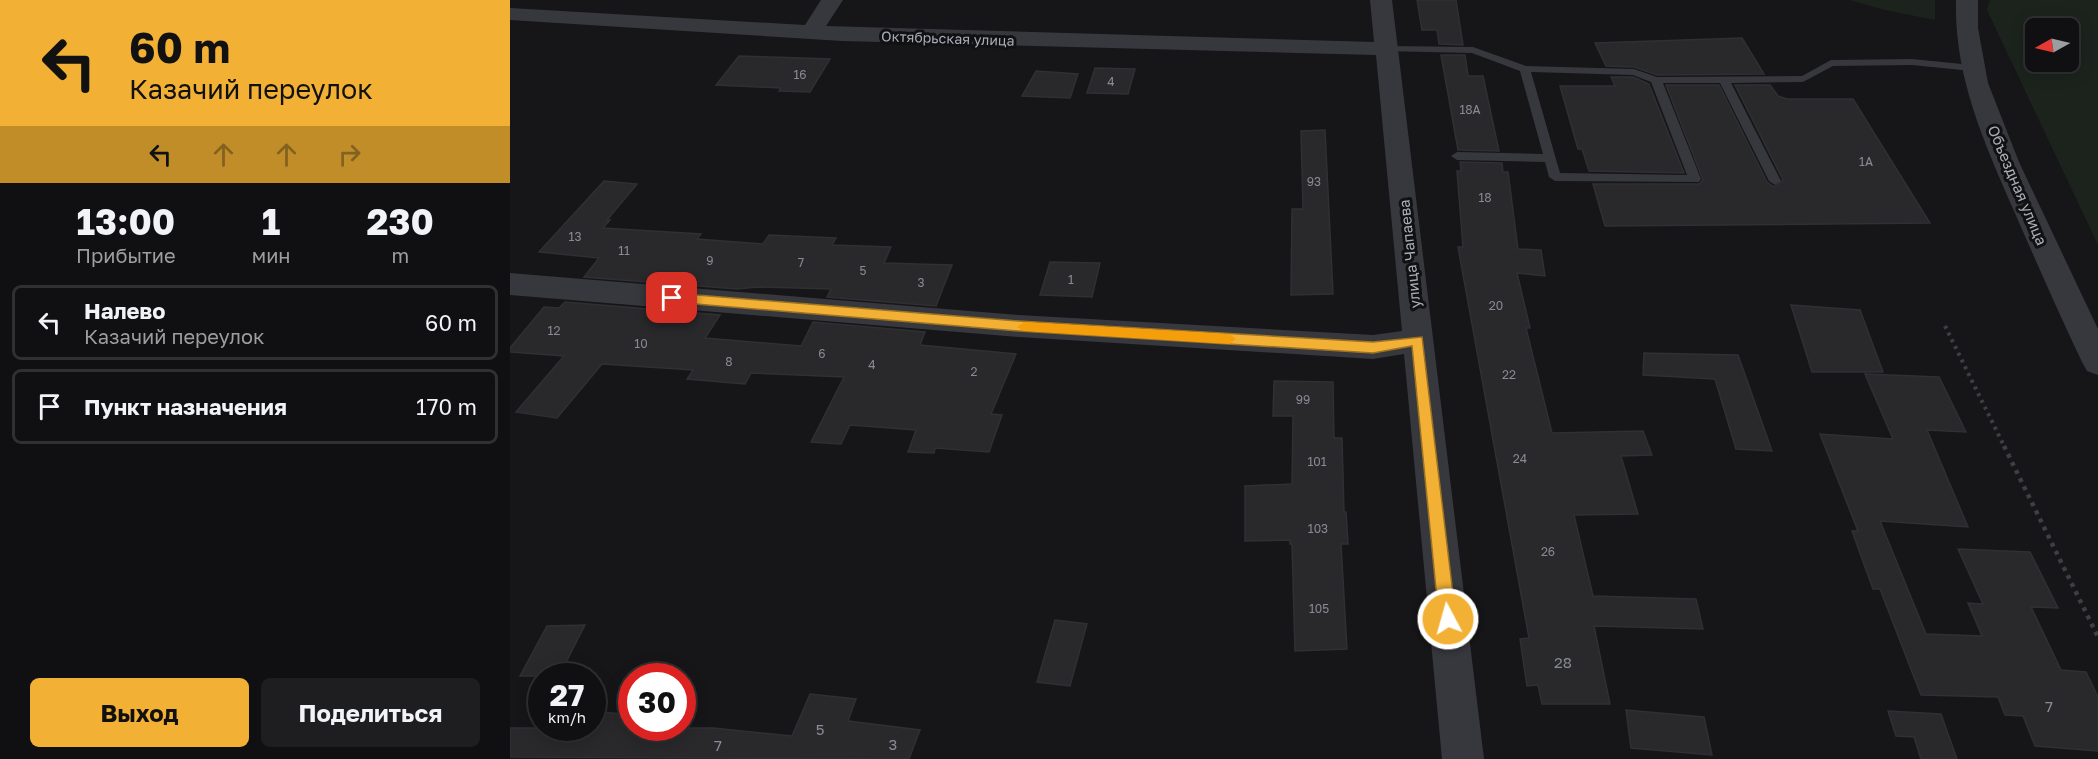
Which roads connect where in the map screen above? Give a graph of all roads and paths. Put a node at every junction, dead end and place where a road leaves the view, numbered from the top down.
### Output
1 (832, 0) edge
2 (1382, 0) edge
3 (1967, 0) edge
4 (510, 14) edge
5 (811, 32) junction
6 (1387, 49) junction
7 (1972, 68) junction
8 (1525, 69) junction
9 (1656, 80) junction
10 (1725, 81) junction
11 (1457, 156) dead end
12 (1550, 158) junction
13 (1774, 181) dead end
14 (510, 284) edge
15 (1945, 326) dead end
16 (1418, 340) junction
17 (2098, 362) edge
18 (2098, 637) edge
19 (1462, 759) edge

1 - 5 street
2 - 6 street, улица Чапаева
3 - 7 street, Объездная улица
4 - 5 street, Октябрьская улица
5 - 6 street, Октябрьская улица
6 - 8 lane
6 - 16 street, улица Чапаева
7 - 10 lane
7 - 17 street, Объездная улица
8 - 9 lane
8 - 12 lane
9 - 10 lane
9 - 12 lane
10 - 13 lane
11 - 12 lane
14 - 16 street
15 - 18 path
16 - 19 street, улица Чапаева

